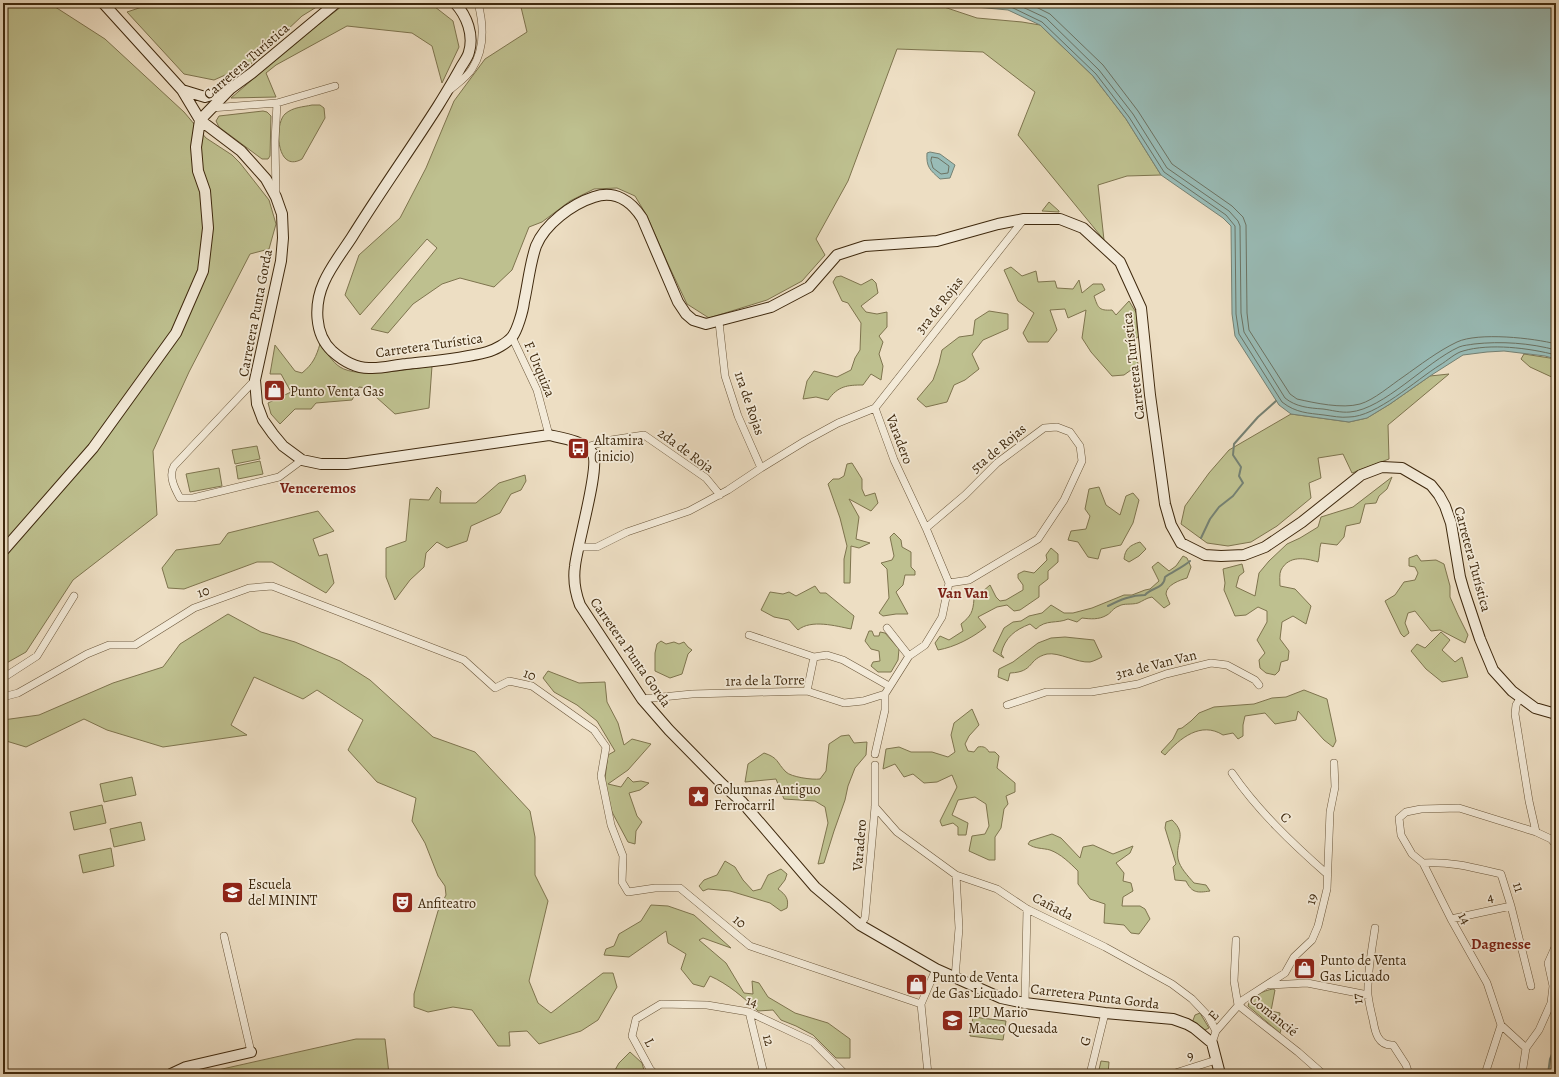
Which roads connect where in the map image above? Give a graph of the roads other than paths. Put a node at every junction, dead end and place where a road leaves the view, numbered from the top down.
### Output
1 (104, 3) edge
2 (336, 3) edge
3 (455, 3) edge
4 (478, 3) edge
5 (335, 86) dead end
6 (230, 89) junction
7 (182, 90) junction
8 (444, 96) junction
9 (277, 103) junction
10 (211, 108) junction
11 (200, 120) junction
12 (276, 197) junction
13 (1024, 218) junction
14 (719, 322) junction
15 (512, 337) junction
16 (255, 380) junction
17 (875, 408) junction
18 (549, 435) junction
19 (586, 447) junction
20 (302, 460) junction
21 (761, 468) junction
22 (720, 495) junction
23 (926, 528) junction
24 (578, 547) junction
25 (3, 551) edge
26 (949, 583) junction
27 (74, 596) dead end
28 (887, 628) dead end
29 (749, 635) dead end
30 (909, 656) junction
31 (814, 658) junction
32 (3, 678) edge
33 (1259, 685) dead end
34 (889, 686) junction
35 (807, 690) junction
36 (884, 694) junction
37 (3, 697) edge
38 (1521, 697) junction
39 (642, 698) junction
40 (1007, 705) dead end
41 (1556, 714) edge
42 (875, 754) dead end
43 (1334, 763) dead end
44 (875, 765) dead end
45 (1232, 773) dead end
46 (875, 807) junction
47 (1536, 832) junction
48 (1556, 845) edge
49 (1423, 863) junction
50 (1327, 874) junction
51 (956, 875) junction
52 (1511, 906) junction
53 (1027, 909) junction
54 (1451, 919) junction
55 (860, 926) junction
56 (1375, 928) dead end
57 (224, 936) dead end
58 (1236, 940) dead end
59 (1556, 945) edge
60 (1554, 952) edge
61 (936, 969) junction
62 (955, 978) junction
63 (1268, 985) junction
64 (1531, 986) dead end
65 (1368, 995) junction
66 (1025, 1003) junction
67 (921, 1004) junction
68 (1238, 1005) junction
69 (749, 1012) junction
70 (1105, 1013) junction
71 (636, 1019) joint
72 (1501, 1025) junction
73 (1216, 1031) junction
74 (1212, 1043) junction
75 (1526, 1048) junction
76 (251, 1052) joint
77 (1216, 1060) junction
78 (171, 1074) edge
79 (655, 1074) edge
80 (764, 1074) edge
81 (845, 1074) edge
82 (928, 1074) edge
83 (1090, 1074) edge
84 (1172, 1074) edge
85 (1220, 1074) edge
86 (1323, 1074) edge
87 (1409, 1074) edge
88 (1485, 1074) edge
89 (1522, 1074) edge

1 - 7 main road, Carretera Turística
2 - 6 main road, Carretera Turística
3 - 8 main road, Carretera Turística
4 - 8 street
5 - 9 street
6 - 7 main road
6 - 10 main road, Carretera Turística
7 - 11 main road, Carretera Turística
8 - 15 main road, Carretera Turística
9 - 10 street
9 - 12 street
10 - 11 main road, Carretera Turística
11 - 12 main road, Carretera Punta Gorda
11 - 25 main road
12 - 16 main road, Carretera Punta Gorda
13 - 14 main road, Carretera Turística
13 - 17 street, 3ra de Rojas
13 - 38 main road, Carretera Turística
14 - 15 main road, Carretera Turística
14 - 21 street, 1ra de Rojas
15 - 18 street, F. Urquiza
16 - 20 main road, Carretera Punta Gorda
16 - 20 street
17 - 21 street, Varadero
17 - 23 street, Varadero
18 - 19 main road, Carretera Punta Gorda
18 - 20 main road, Carretera Punta Gorda
19 - 22 street, 2da de Roja
19 - 24 main road, Carretera Punta Gorda
21 - 22 street, Varadero
22 - 24 street, Varadero
23 - 26 street, Varadero
23 - 26 street, 5ta de Rojas
24 - 39 main road, Carretera Punta Gorda
26 - 30 street
27 - 32 street
28 - 30 street
29 - 31 street
30 - 34 street
31 - 34 street
31 - 35 street
33 - 40 street, 3ra de Van Van
34 - 36 street
35 - 36 street, 1ra de la Torre
35 - 39 street, 1ra de la Torre
36 - 42 street
37 - 67 street, 10
38 - 41 main road, Carretera Turística
38 - 47 street
39 - 55 main road, Carretera Punta Gorda
43 - 50 street, 19
44 - 46 street, Varadero
45 - 50 street, C
46 - 51 street, Cañada
46 - 55 street, Varadero
47 - 48 street
47 - 49 street, 14
49 - 52 street, 11
49 - 54 street, 14
50 - 63 street, 19
51 - 53 street, Cañada
51 - 62 street
52 - 54 street, 4
52 - 64 street, 11
53 - 66 street
53 - 73 street, Cañada
54 - 72 street, 14
55 - 61 main road, Carretera Punta Gorda
56 - 65 street, 17
57 - 76 street
58 - 68 street, Comancié
59 - 60 street
60 - 75 street
61 - 62 main road, Carretera Punta Gorda
61 - 67 street
62 - 66 main road, Carretera Punta Gorda
63 - 65 street
63 - 68 street, 19
65 - 87 street, 17
66 - 70 main road, Carretera Punta Gorda
67 - 82 street
68 - 73 street, E
68 - 86 street, Comancié
69 - 71 street, 14
69 - 80 street, 12
69 - 81 street, 14
70 - 74 main road, Carretera Punta Gorda
70 - 83 street, G
71 - 79 street, L
72 - 75 street, 14
72 - 88 street
73 - 74 street, E
74 - 77 main road
75 - 89 street
76 - 78 main road
77 - 84 street, 9
77 - 85 main road

